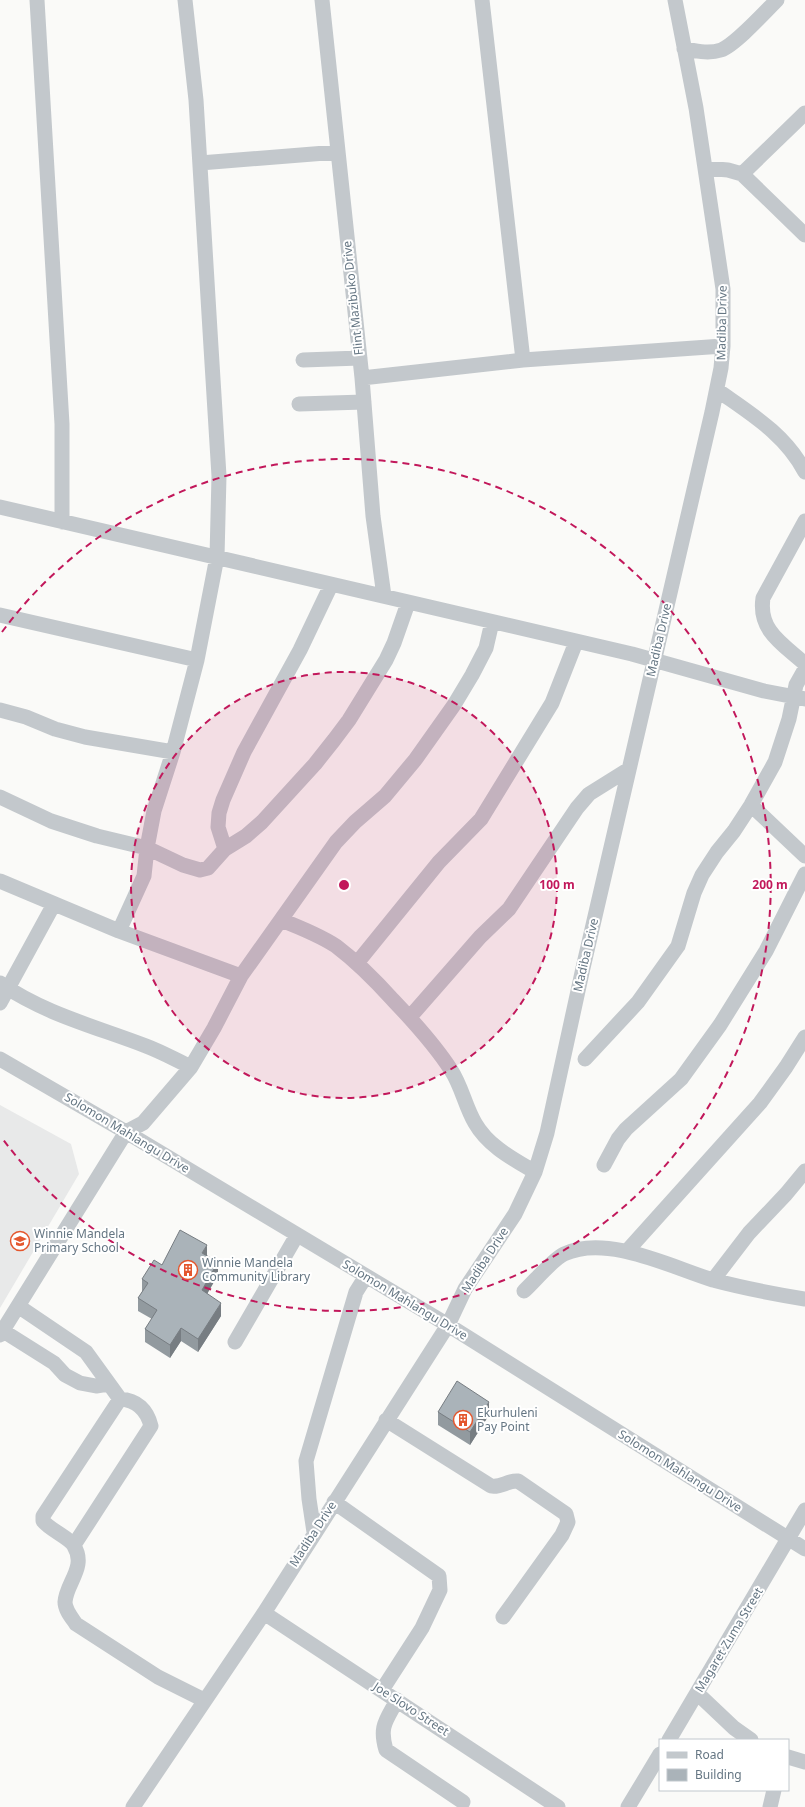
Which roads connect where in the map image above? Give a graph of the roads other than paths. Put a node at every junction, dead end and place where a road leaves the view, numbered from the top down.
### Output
1 (37, 0) edge
2 (185, 0) edge
3 (322, 0) edge
4 (482, 0) edge
5 (675, 0) edge
6 (777, 0) edge
7 (684, 49) junction
8 (805, 113) edge
9 (338, 152) junction
10 (200, 163) junction
11 (704, 168) junction
12 (742, 174) junction
13 (805, 235) edge
14 (723, 346) junction
15 (360, 358) junction
16 (303, 360) dead end
17 (523, 360) junction
18 (362, 378) junction
19 (717, 390) junction
20 (364, 402) junction
21 (299, 404) dead end
22 (805, 472) edge
23 (0, 507) edge
24 (805, 521) edge
25 (62, 522) junction
26 (217, 557) junction
27 (331, 585) junction
28 (384, 596) junction
29 (408, 602) junction
30 (0, 615) edge
31 (492, 622) junction
32 (576, 642) junction
33 (197, 660) junction
34 (655, 660) junction
35 (805, 664) edge
36 (805, 669) edge
37 (799, 698) edge
38 (0, 710) edge
39 (173, 752) junction
40 (629, 769) junction
41 (0, 797) edge
42 (751, 805) junction
43 (147, 848) junction
44 (225, 849) junction
45 (805, 856) edge
46 (805, 874) edge
47 (0, 881) edge
48 (54, 904) junction
49 (281, 920) junction
50 (119, 931) junction
51 (357, 963) junction
52 (241, 976) junction
53 (4, 986) edge
54 (0, 1002) edge
55 (410, 1017) junction
56 (805, 1037) edge
57 (0, 1059) edge
58 (585, 1059) dead end
59 (191, 1067) junction
60 (126, 1132) junction
61 (604, 1165) dead end
62 (805, 1171) edge
63 (535, 1172) junction
64 (297, 1235) junction
65 (627, 1251) junction
66 (366, 1276) junction
67 (713, 1280) junction
68 (524, 1291) dead end
69 (805, 1299) edge
70 (18, 1306) junction
71 (448, 1325) junction
72 (1, 1332) edge
73 (235, 1342) dead end
74 (108, 1384) junction
75 (120, 1399) junction
76 (386, 1420) junction
77 (334, 1502) junction
78 (805, 1510) edge
79 (314, 1532) junction
80 (789, 1539) junction
81 (74, 1545) junction
82 (805, 1549) edge
83 (264, 1613) junction
84 (503, 1617) dead end
85 (382, 1690) junction
86 (697, 1693) junction
87 (204, 1700) junction
88 (397, 1700) junction
89 (670, 1739) edge
90 (750, 1739) edge
91 (659, 1756) edge
92 (789, 1757) edge
93 (805, 1762) edge
94 (774, 1791) edge
95 (463, 1802) dead end
96 (133, 1807) edge
97 (558, 1807) edge
98 (628, 1807) edge
99 (770, 1807) edge

1 - 25 street
2 - 10 street
3 - 9 street, Flint Mazibuko Drive
4 - 17 street
5 - 7 street, Madiba Drive
6 - 7 street
7 - 11 street, Madiba Drive
8 - 12 street
9 - 10 street
9 - 15 street, Flint Mazibuko Drive
10 - 26 street
11 - 12 street
11 - 14 street, Madiba Drive
12 - 13 street
14 - 17 street
14 - 19 street, Madiba Drive
15 - 16 street
15 - 18 street, Flint Mazibuko Drive
17 - 18 street
18 - 20 street, Flint Mazibuko Drive
19 - 22 street
19 - 34 street, Madiba Drive
20 - 21 street
20 - 28 street, Flint Mazibuko Drive
23 - 25 street
24 - 35 street
25 - 26 street
26 - 27 street
26 - 33 street
27 - 28 street
27 - 44 street
28 - 29 street
29 - 31 street
29 - 44 street
30 - 33 street
31 - 32 street
31 - 49 street
32 - 34 street
32 - 51 street
33 - 39 street
34 - 37 street
34 - 40 street, Madiba Drive
36 - 37 street
37 - 42 street
38 - 39 street
39 - 43 street
40 - 55 street
40 - 63 street, Madiba Drive
41 - 43 street
42 - 45 street
42 - 58 street
43 - 44 street
43 - 50 street
46 - 61 street
47 - 48 street
48 - 50 street
48 - 53 street
49 - 51 street
49 - 52 street
50 - 52 street
51 - 55 street
52 - 59 street
53 - 54 street
53 - 59 street
55 - 63 street
56 - 65 street
57 - 60 street, Solomon Mahlangu Drive
59 - 60 street
60 - 64 street, Solomon Mahlangu Drive
60 - 70 street
62 - 67 street
63 - 71 street, Madiba Drive
64 - 66 street, Solomon Mahlangu Drive
64 - 73 street
65 - 67 street
65 - 68 street
66 - 71 street, Solomon Mahlangu Drive
66 - 79 street
67 - 69 street
70 - 72 street
70 - 74 street
71 - 76 street, Madiba Drive
71 - 80 street, Solomon Mahlangu Drive
72 - 74 street
74 - 75 street
75 - 81 street
75 - 81 street
76 - 77 street, Madiba Drive
76 - 84 street
77 - 79 street, Madiba Drive
77 - 85 street
78 - 80 street, Magaret Zuma Street
79 - 83 street, Madiba Drive
80 - 82 street, Solomon Mahlangu Drive
80 - 86 street, Magaret Zuma Street
81 - 87 street
83 - 85 street, Joe Slovo Street
83 - 87 street, Madiba Drive
85 - 88 street, Joe Slovo Street
86 - 89 street, Magaret Zuma Street
86 - 90 street
87 - 96 street, Madiba Drive
88 - 95 street
88 - 97 street, Joe Slovo Street
91 - 98 street
92 - 93 street
94 - 99 street

